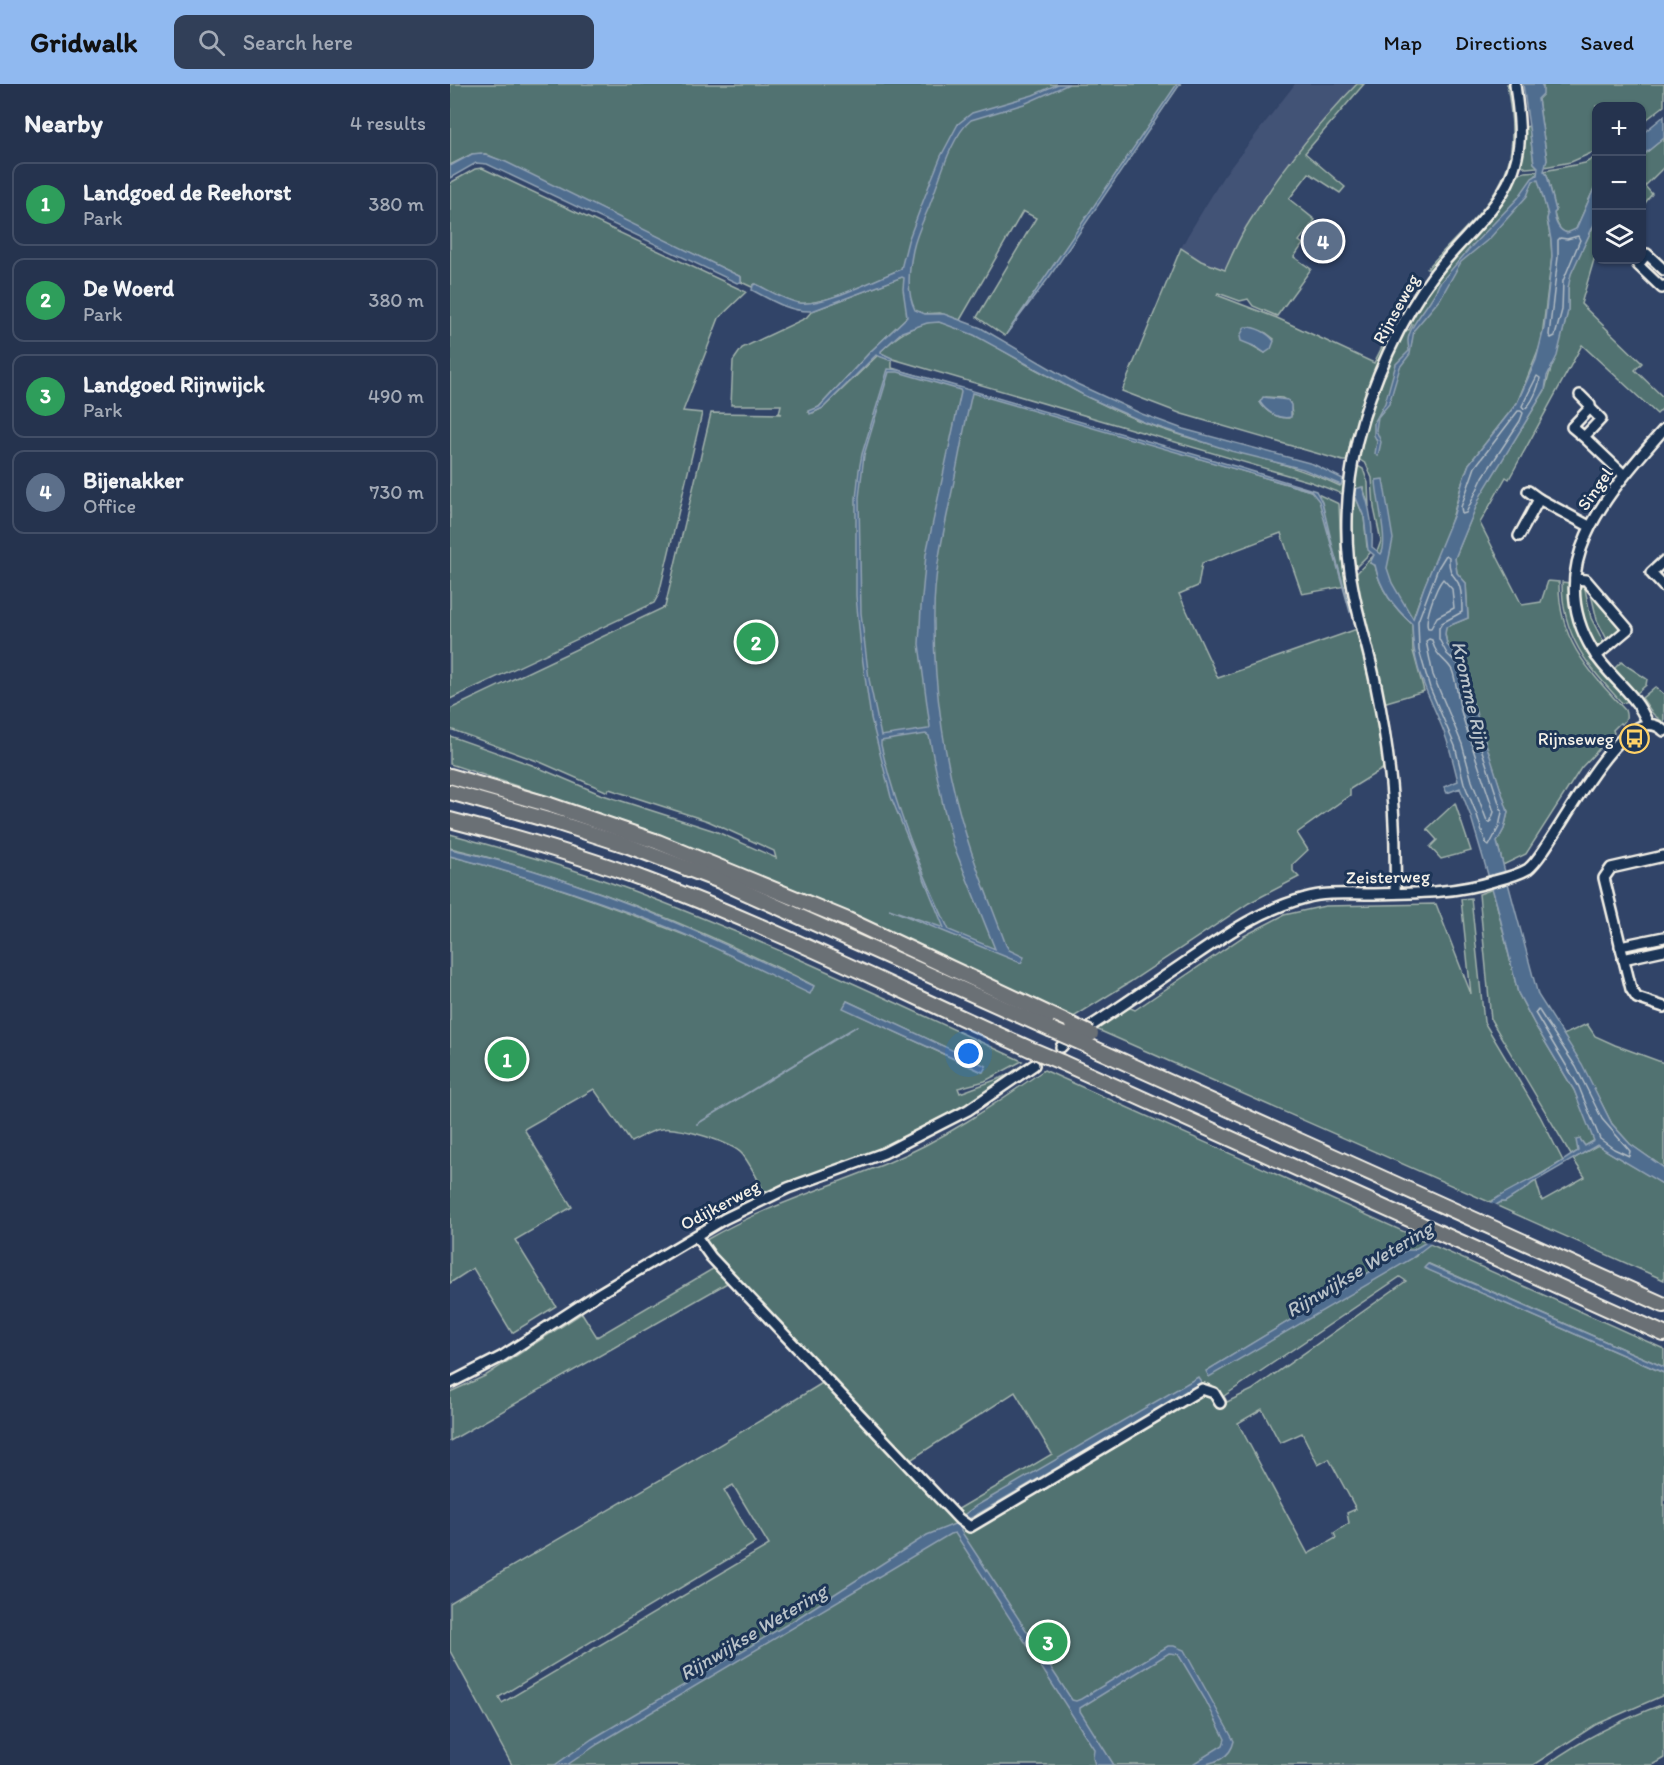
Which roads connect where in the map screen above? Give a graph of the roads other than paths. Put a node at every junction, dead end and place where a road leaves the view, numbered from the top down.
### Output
1 (1515, 84) edge
2 (1664, 270) edge
3 (1664, 286) edge
4 (1580, 395) dead end
5 (1590, 408) junction
6 (1664, 429) edge
7 (1584, 437) junction
8 (1624, 475) junction
9 (1527, 491) dead end
10 (1539, 499) junction
11 (1589, 526) junction
12 (1519, 536) dead end
13 (1664, 561) edge
14 (1575, 579) junction
15 (1664, 587) edge
16 (1596, 656) junction
17 (1648, 724) junction
18 (1664, 730) edge
19 (450, 776) edge
20 (450, 792) edge
21 (450, 820) edge
22 (1664, 856) edge
23 (1395, 893) junction
24 (1664, 937) edge
25 (1620, 946) junction
26 (1664, 950) edge
27 (1623, 959) junction
28 (1664, 1007) edge
29 (1092, 1036) junction
30 (1034, 1065) dead end
31 (696, 1236) junction
32 (1664, 1305) edge
33 (1664, 1334) edge
34 (450, 1383) edge
35 (1220, 1403) dead end

1 - 23 street, Rijnseweg
2 - 3 street
4 - 5 street
5 - 7 street
5 - 7 street
6 - 8 street, Singel
7 - 8 street
8 - 11 street, Singel
9 - 10 street
10 - 11 street
10 - 12 street
11 - 14 street, Singel
13 - 15 street
14 - 16 street, Singel
14 - 16 street
16 - 17 street, Singel
17 - 18 street
17 - 23 street, Zeisterweg
19 - 29 highway, bridge
20 - 29 highway, bridge
21 - 33 highway, bridge
22 - 25 street
23 - 29 street, Zeisterweg
24 - 25 street
25 - 27 street
26 - 27 street
27 - 28 street
29 - 32 highway
30 - 31 street, Odijkerweg
31 - 34 street, Odijkerweg
31 - 35 street

